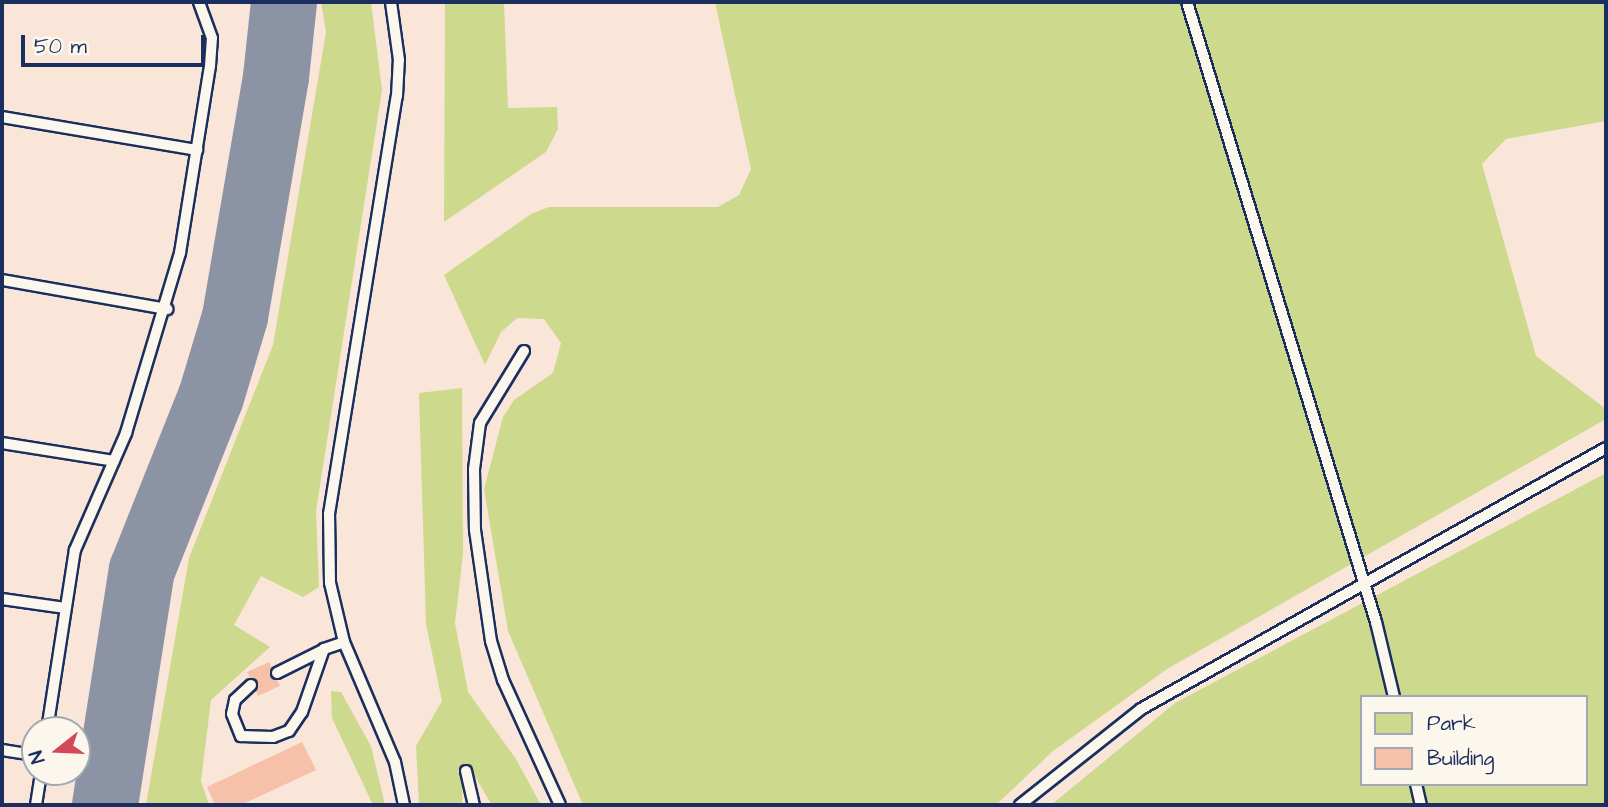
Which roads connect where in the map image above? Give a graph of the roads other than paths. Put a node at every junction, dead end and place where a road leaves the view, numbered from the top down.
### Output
1 (198, 2) edge
2 (391, 2) edge
3 (1187, 2) edge
4 (2, 117) edge
5 (197, 150) junction
6 (2, 281) edge
7 (167, 309) junction
8 (524, 351) dead end
9 (2, 443) edge
10 (1606, 448) edge
11 (114, 461) junction
12 (1361, 582) junction
13 (2, 599) edge
14 (65, 608) junction
15 (344, 642) junction
16 (324, 649) junction
17 (276, 673) dead end
18 (251, 685) dead end
19 (1393, 695) edge
20 (49, 716) edge
21 (2, 750) edge
22 (21, 753) edge
23 (466, 771) dead end
24 (39, 786) edge
25 (1416, 786) edge
26 (36, 805) edge
27 (404, 805) edge
28 (474, 805) edge
29 (560, 805) edge
30 (1020, 805) edge
31 (1421, 805) edge

1 - 5 lane
2 - 15 lane
3 - 12 lane
4 - 5 lane
5 - 7 lane
6 - 7 lane
7 - 11 lane
8 - 29 lane
9 - 11 lane
10 - 12 lane
11 - 14 lane
12 - 19 lane
12 - 30 lane
13 - 14 lane
14 - 20 lane
15 - 16 lane
15 - 27 lane
16 - 17 lane
16 - 18 lane
21 - 22 lane
23 - 28 lane
24 - 26 lane
25 - 31 lane

